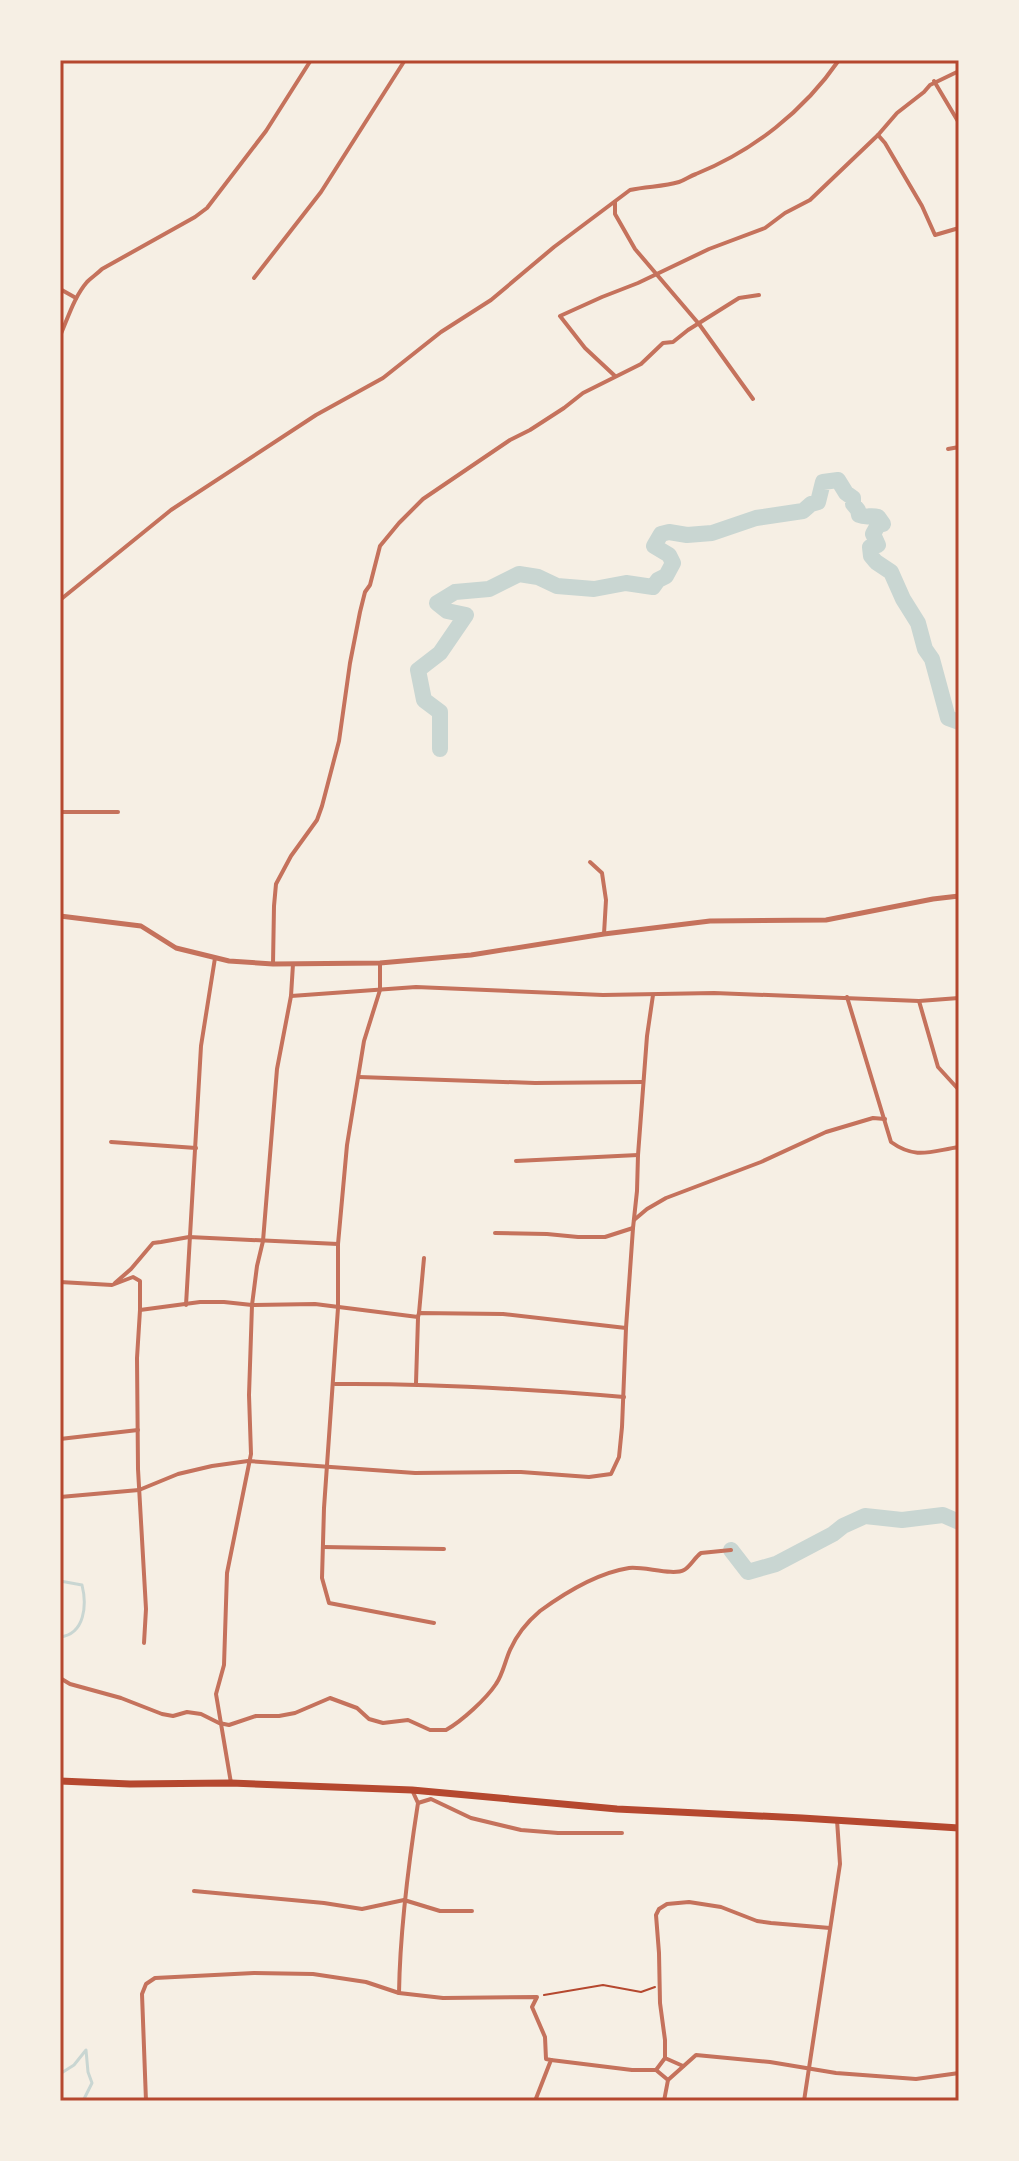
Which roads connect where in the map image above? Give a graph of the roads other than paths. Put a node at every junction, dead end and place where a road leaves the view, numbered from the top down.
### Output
1 (311, 60) edge
2 (405, 60) edge
3 (839, 60) edge
4 (959, 71) edge
5 (934, 81) junction
6 (959, 123) edge
7 (878, 135) junction
8 (615, 202) junction
9 (959, 228) edge
10 (656, 273) junction
11 (254, 278) dead end
12 (60, 289) edge
13 (759, 295) dead end
14 (76, 298) junction
15 (699, 324) junction
16 (60, 336) edge
17 (615, 376) junction
18 (753, 399) dead end
19 (959, 447) edge
20 (948, 449) dead end
21 (60, 600) edge
22 (60, 812) edge
23 (118, 812) dead end
24 (590, 862) dead end
25 (959, 896) edge
26 (60, 916) edge
27 (604, 934) junction
28 (215, 958) junction
29 (380, 963) junction
30 (273, 964) junction
31 (293, 964) junction
32 (380, 990) junction
33 (653, 995) junction
34 (291, 996) junction
35 (847, 997) junction
36 (959, 998) edge
37 (919, 1001) junction
38 (359, 1077) junction
39 (643, 1082) junction
40 (959, 1090) edge
41 (885, 1119) junction
42 (111, 1142) dead end
43 (959, 1147) edge
44 (196, 1148) junction
45 (638, 1155) junction
46 (516, 1161) dead end
47 (634, 1220) junction
48 (633, 1228) junction
49 (495, 1233) dead end
50 (189, 1237) junction
51 (263, 1241) junction
52 (338, 1244) junction
53 (424, 1258) dead end
54 (60, 1282) edge
55 (112, 1285) junction
56 (186, 1305) junction
57 (252, 1305) junction
58 (338, 1308) junction
59 (140, 1310) junction
60 (418, 1315) junction
61 (626, 1328) junction
62 (416, 1383) junction
63 (333, 1384) junction
64 (624, 1397) junction
65 (138, 1430) junction
66 (60, 1439) edge
67 (248, 1461) junction
68 (327, 1467) junction
69 (139, 1490) junction
70 (60, 1497) edge
71 (323, 1547) junction
72 (444, 1549) dead end
73 (731, 1550) dead end
74 (434, 1623) dead end
75 (144, 1643) dead end
76 (60, 1678) edge
77 (222, 1723) junction
78 (60, 1781) edge
79 (231, 1783) junction
80 (412, 1790) junction
81 (418, 1803) junction
82 (837, 1820) junction
83 (959, 1828) edge
84 (622, 1833) dead end
85 (194, 1891) dead end
86 (404, 1900) junction
87 (472, 1911) dead end
88 (830, 1928) junction
89 (399, 1993) junction
90 (665, 2058) junction
91 (551, 2060) junction
92 (683, 2066) junction
93 (809, 2067) junction
94 (656, 2070) junction
95 (959, 2073) edge
96 (668, 2080) junction
97 (146, 2101) edge
98 (535, 2101) edge
99 (664, 2101) edge
100 (804, 2101) edge

1 - 14 street
2 - 11 street
3 - 8 street
4 - 5 street
5 - 6 street
5 - 7 street
7 - 9 street
7 - 10 street
8 - 10 street
8 - 21 street
10 - 15 street
10 - 17 street
12 - 14 street
13 - 15 street
14 - 16 street
15 - 17 street
15 - 18 street
17 - 30 street
19 - 20 street
22 - 23 street
24 - 27 street
25 - 27 street
26 - 28 street
27 - 29 street
28 - 30 street
28 - 44 street
29 - 31 street
29 - 32 street
30 - 31 street
31 - 34 street
32 - 33 street
32 - 34 street
32 - 38 street
33 - 35 street
33 - 39 street
34 - 51 street
35 - 37 street
35 - 41 street
36 - 37 street
37 - 40 street
38 - 39 street
38 - 52 street
39 - 45 street
41 - 43 street
41 - 47 street
42 - 44 street
44 - 50 street
45 - 46 street
45 - 47 street
47 - 48 street
48 - 49 street
48 - 61 street
50 - 51 street
50 - 55 street
50 - 56 street
51 - 52 street
51 - 57 street
52 - 58 street
53 - 60 street
54 - 55 street
55 - 59 street
56 - 57 street
56 - 59 street
57 - 58 street
57 - 67 street
58 - 60 street
58 - 63 street
59 - 65 street
60 - 61 street
60 - 62 street
61 - 64 street
62 - 63 street
62 - 64 street
63 - 68 street
64 - 68 street
65 - 66 street
65 - 69 street
67 - 68 street
67 - 69 street
67 - 77 street
68 - 71 street
69 - 70 street
69 - 75 street
71 - 72 street
71 - 74 street
73 - 77 street
76 - 77 street
77 - 79 street
78 - 79 highway
79 - 80 highway
80 - 81 street
80 - 82 highway
81 - 84 street
81 - 86 street
82 - 83 highway
82 - 88 street
85 - 86 street
86 - 87 street
86 - 89 street
88 - 90 street
88 - 93 street
89 - 91 street
89 - 97 street
90 - 92 street
90 - 94 street
91 - 94 street
91 - 98 street
92 - 93 street
92 - 96 street
93 - 95 street
93 - 100 street
94 - 96 street
96 - 99 street

